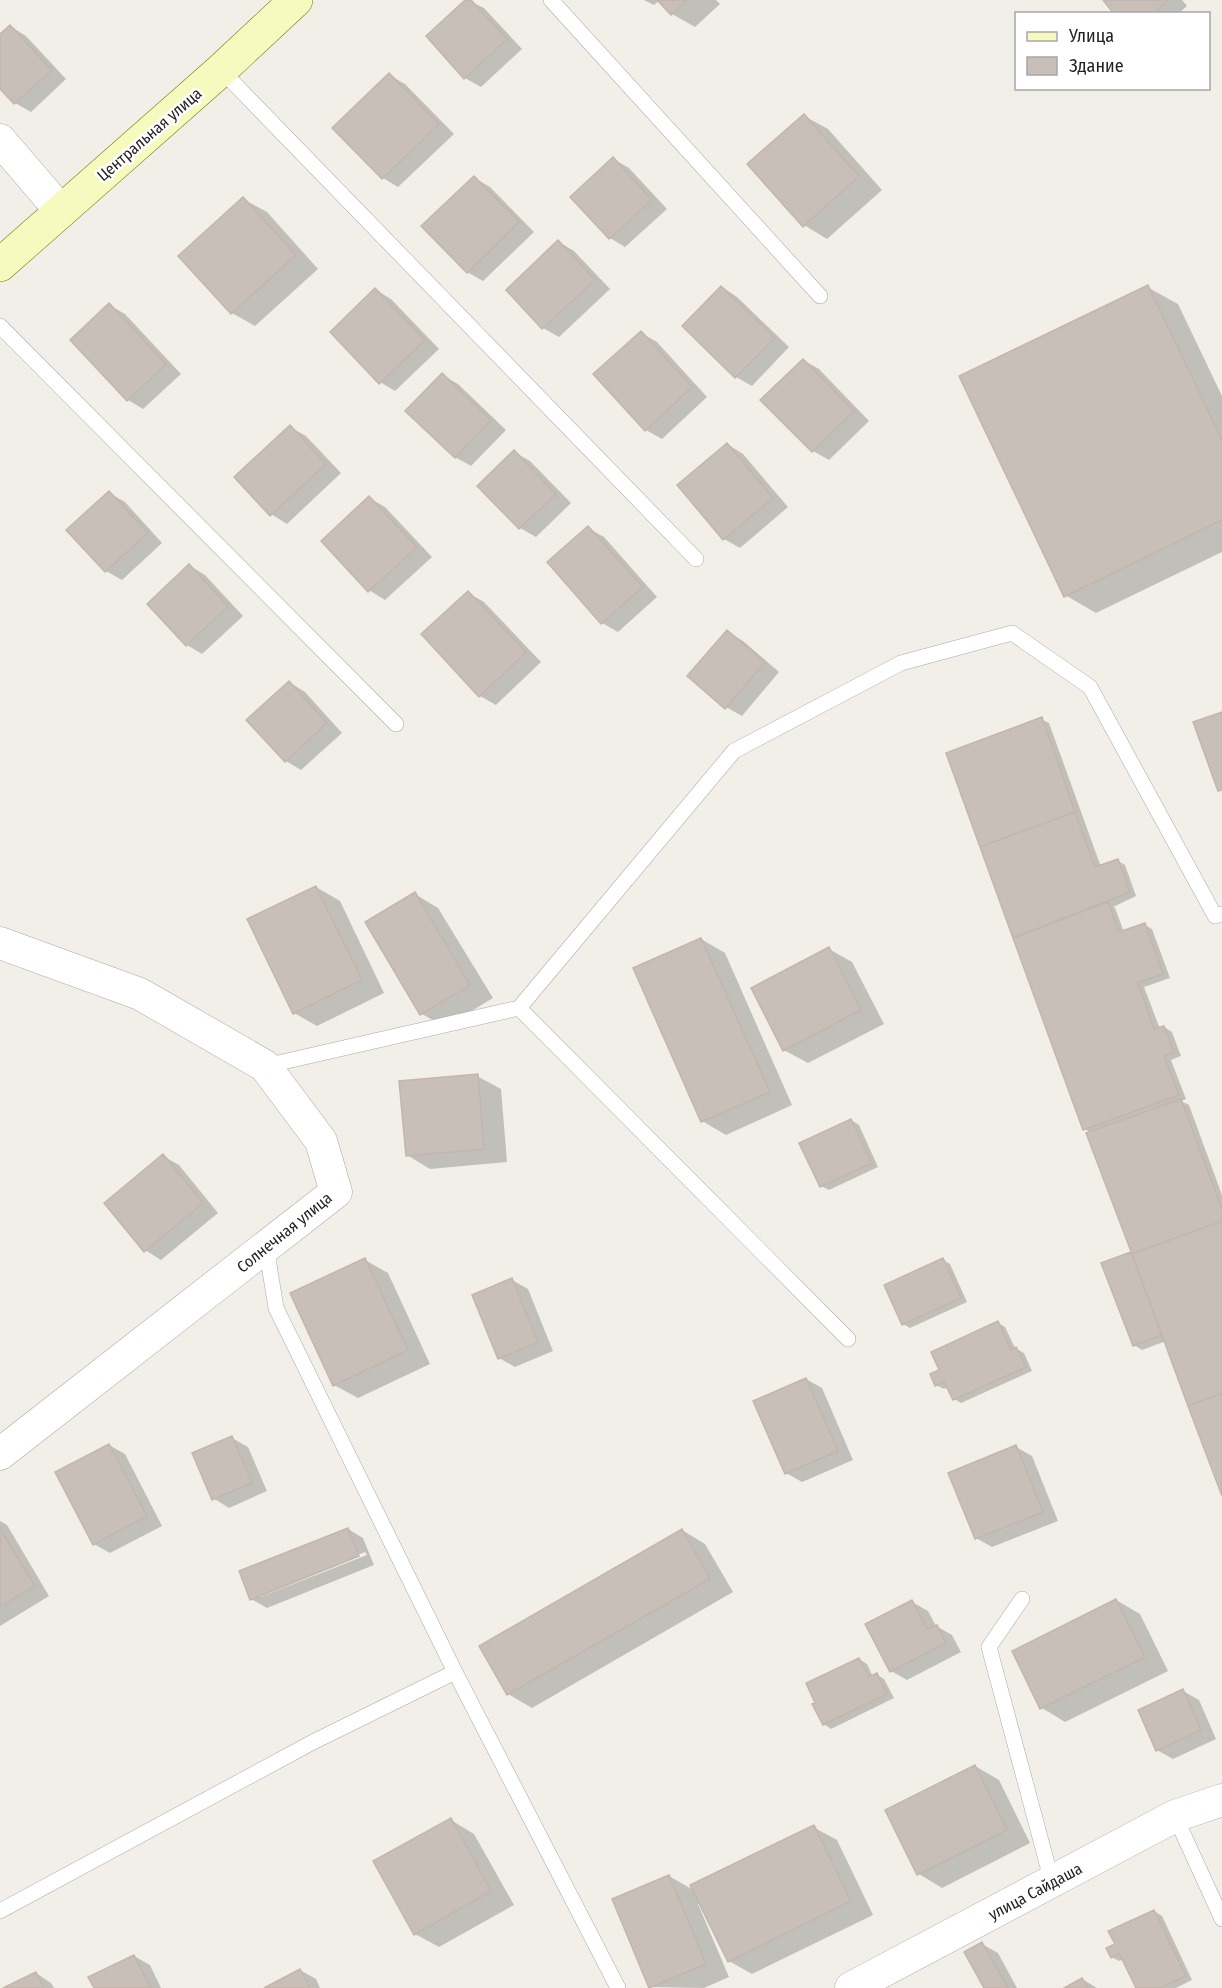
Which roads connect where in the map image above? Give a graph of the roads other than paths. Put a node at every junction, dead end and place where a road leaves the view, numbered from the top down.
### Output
1 (296, 0) edge
2 (551, 0) edge
3 (221, 70) junction
4 (0, 140) edge
5 (61, 211) junction
6 (0, 266) edge
7 (820, 296) dead end
8 (0, 326) edge
9 (696, 559) dead end
10 (396, 724) dead end
11 (1222, 914) edge
12 (0, 943) edge
13 (519, 1008) junction
14 (265, 1066) junction
15 (266, 1246) junction
16 (848, 1339) dead end
17 (0, 1454) edge
18 (1022, 1599) dead end
19 (455, 1672) junction
20 (1222, 1800) edge
21 (1175, 1816) junction
22 (1052, 1882) junction
23 (0, 1911) edge
24 (1222, 1919) edge
25 (618, 1988) edge
26 (851, 1988) edge

1 - 3 street, Центральная улица
2 - 7 lane
3 - 5 street, Центральная улица
3 - 9 lane
4 - 5 street
5 - 6 street, Центральная улица
8 - 10 lane
11 - 13 lane
12 - 14 street, Солнечная улица
13 - 14 lane
13 - 16 lane
14 - 15 street, Солнечная улица
15 - 17 street, Солнечная улица
15 - 19 lane
18 - 22 lane
19 - 23 lane
19 - 25 lane
20 - 21 street, улица Сайдаша
21 - 22 street, улица Сайдаша
21 - 24 lane
22 - 26 street, улица Сайдаша

